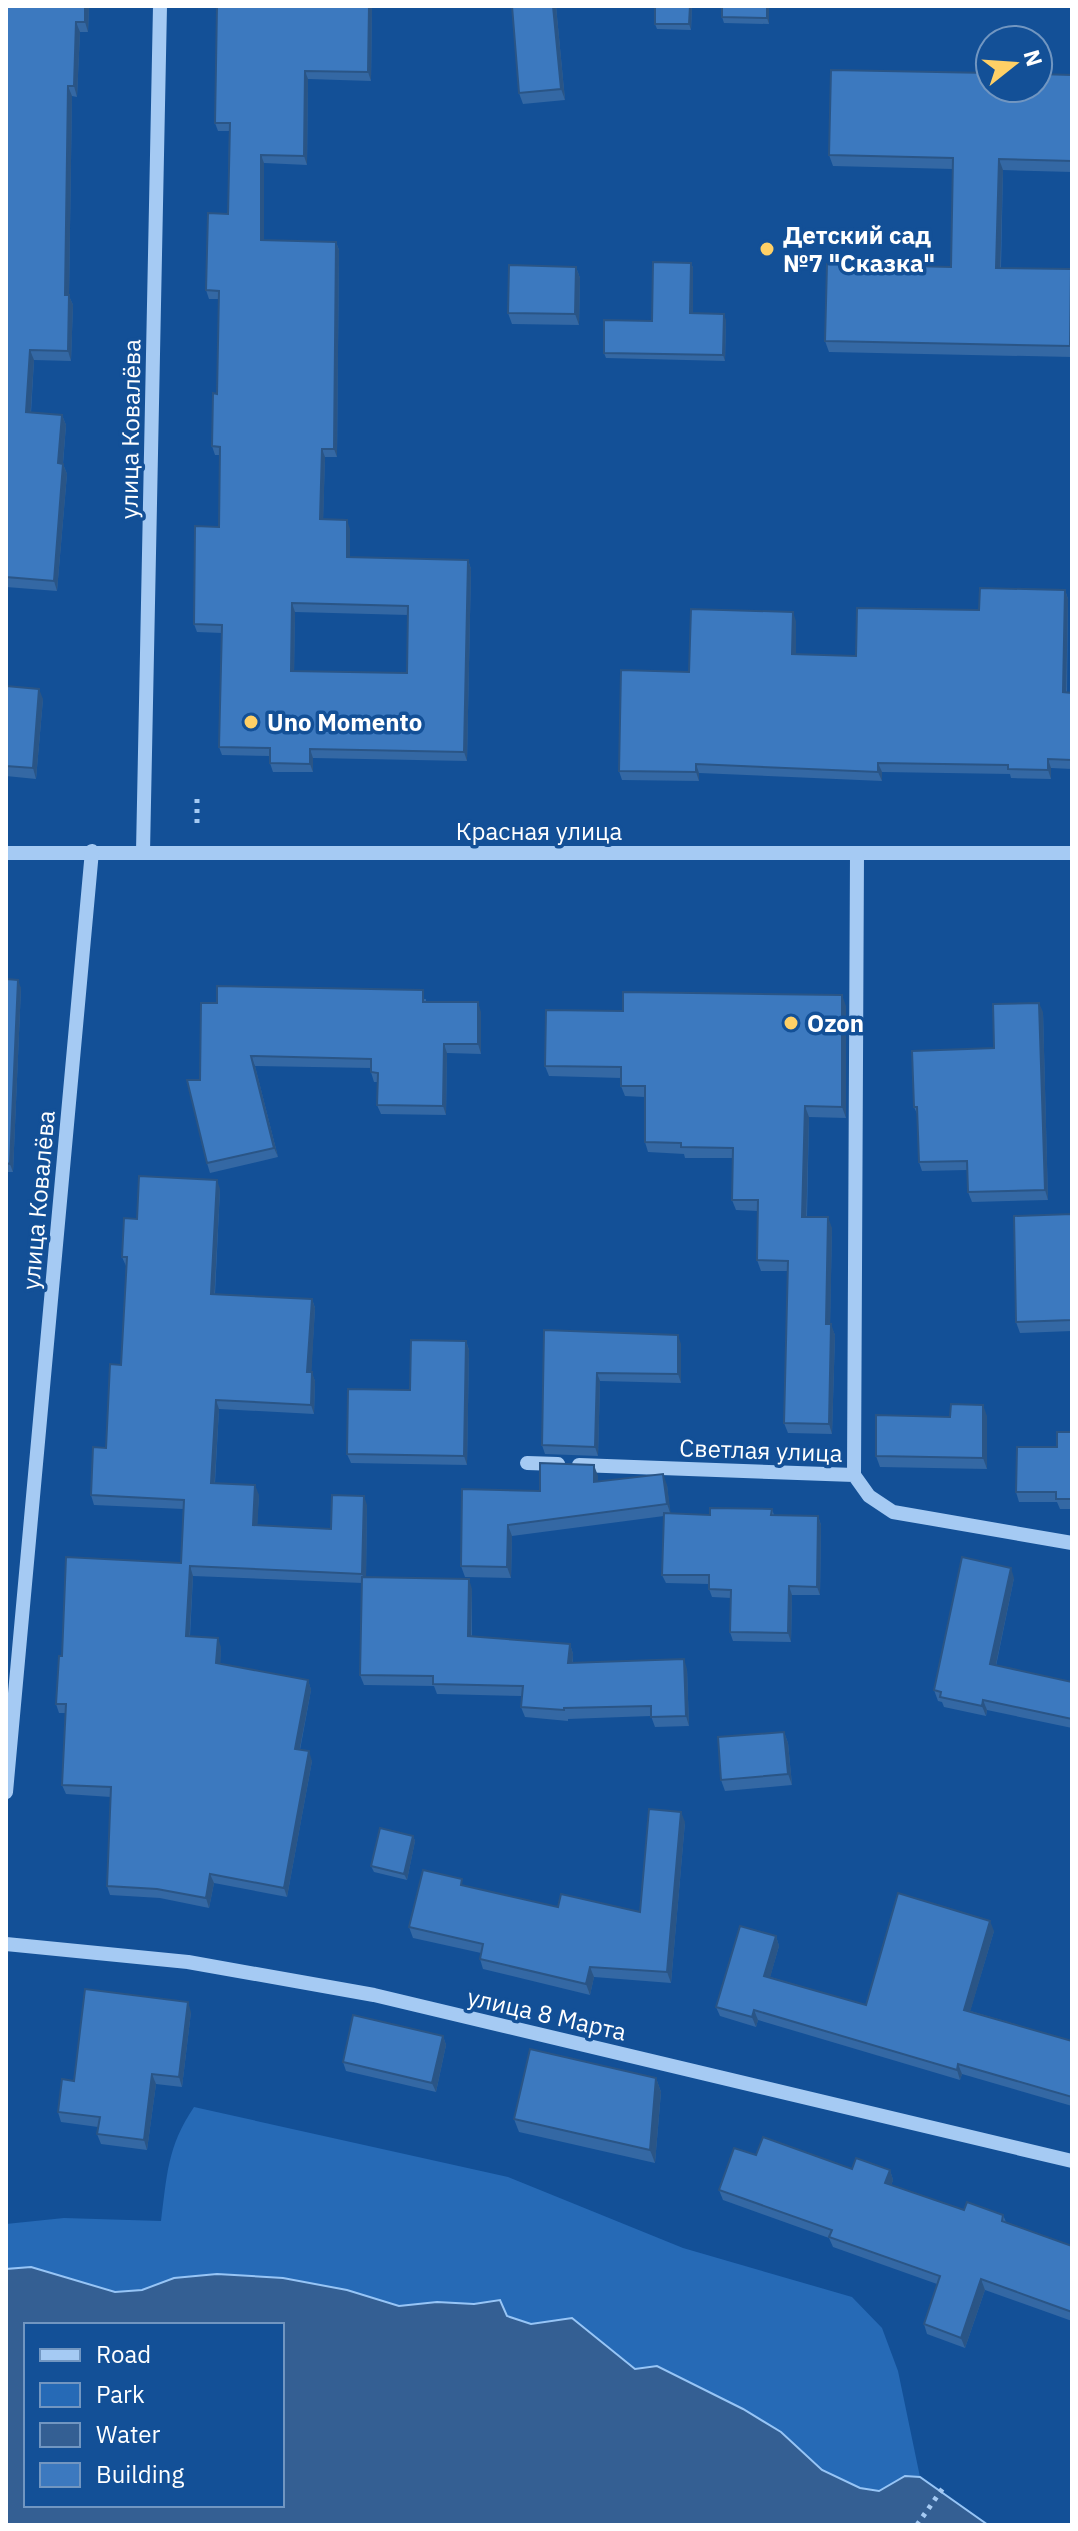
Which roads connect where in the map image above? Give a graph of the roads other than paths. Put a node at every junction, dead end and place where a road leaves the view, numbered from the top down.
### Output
1 (160, 6) edge
2 (92, 851) junction
3 (143, 852) junction
4 (6, 853) edge
5 (1072, 853) edge
6 (857, 854) junction
7 (527, 1463) dead end
8 (854, 1475) junction
9 (1072, 1543) edge
10 (6, 1792) edge
11 (6, 1944) edge
12 (1072, 2161) edge

1 - 3 street, улица Ковалёва
2 - 3 street, Красная улица
2 - 4 street, Красная улица
2 - 10 street, улица Ковалёва
3 - 6 street, Красная улица
5 - 6 street, Красная улица
6 - 8 street
7 - 8 street, Светлая улица
8 - 9 street, Светлая улица
11 - 12 street, улица 8 Марта

